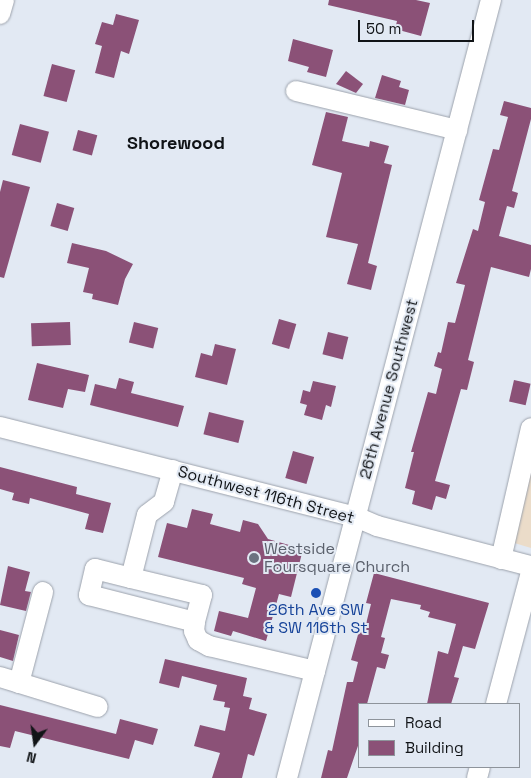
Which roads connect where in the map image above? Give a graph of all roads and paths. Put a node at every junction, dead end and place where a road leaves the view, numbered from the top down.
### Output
1 (4, 0) edge
2 (487, 1) edge
3 (0, 14) edge
4 (296, 91) dead end
5 (457, 130) junction
6 (0, 427) edge
7 (531, 428) edge
8 (173, 470) junction
9 (356, 517) junction
10 (501, 559) junction
11 (531, 566) edge
12 (531, 572) edge
13 (131, 578) junction
14 (43, 592) dead end
15 (195, 622) junction
16 (316, 671) junction
17 (0, 677) edge
18 (19, 683) junction
19 (496, 703) edge
20 (98, 707) dead end
21 (287, 778) edge

1 - 3 street
2 - 5 street, 26th Avenue Southwest
4 - 5 street
5 - 9 street, 26th Avenue Southwest
6 - 8 street, Southwest 116th Street
7 - 10 street
8 - 9 street, Southwest 116th Street
8 - 13 street
9 - 10 street, Southwest 116th Street
9 - 16 street, 26th Avenue Southwest
10 - 11 street, Southwest 116th Street
12 - 19 street
13 - 15 street
13 - 15 street
14 - 18 street
15 - 16 street
16 - 21 street, 26th Avenue Southwest
17 - 18 street
18 - 20 street

